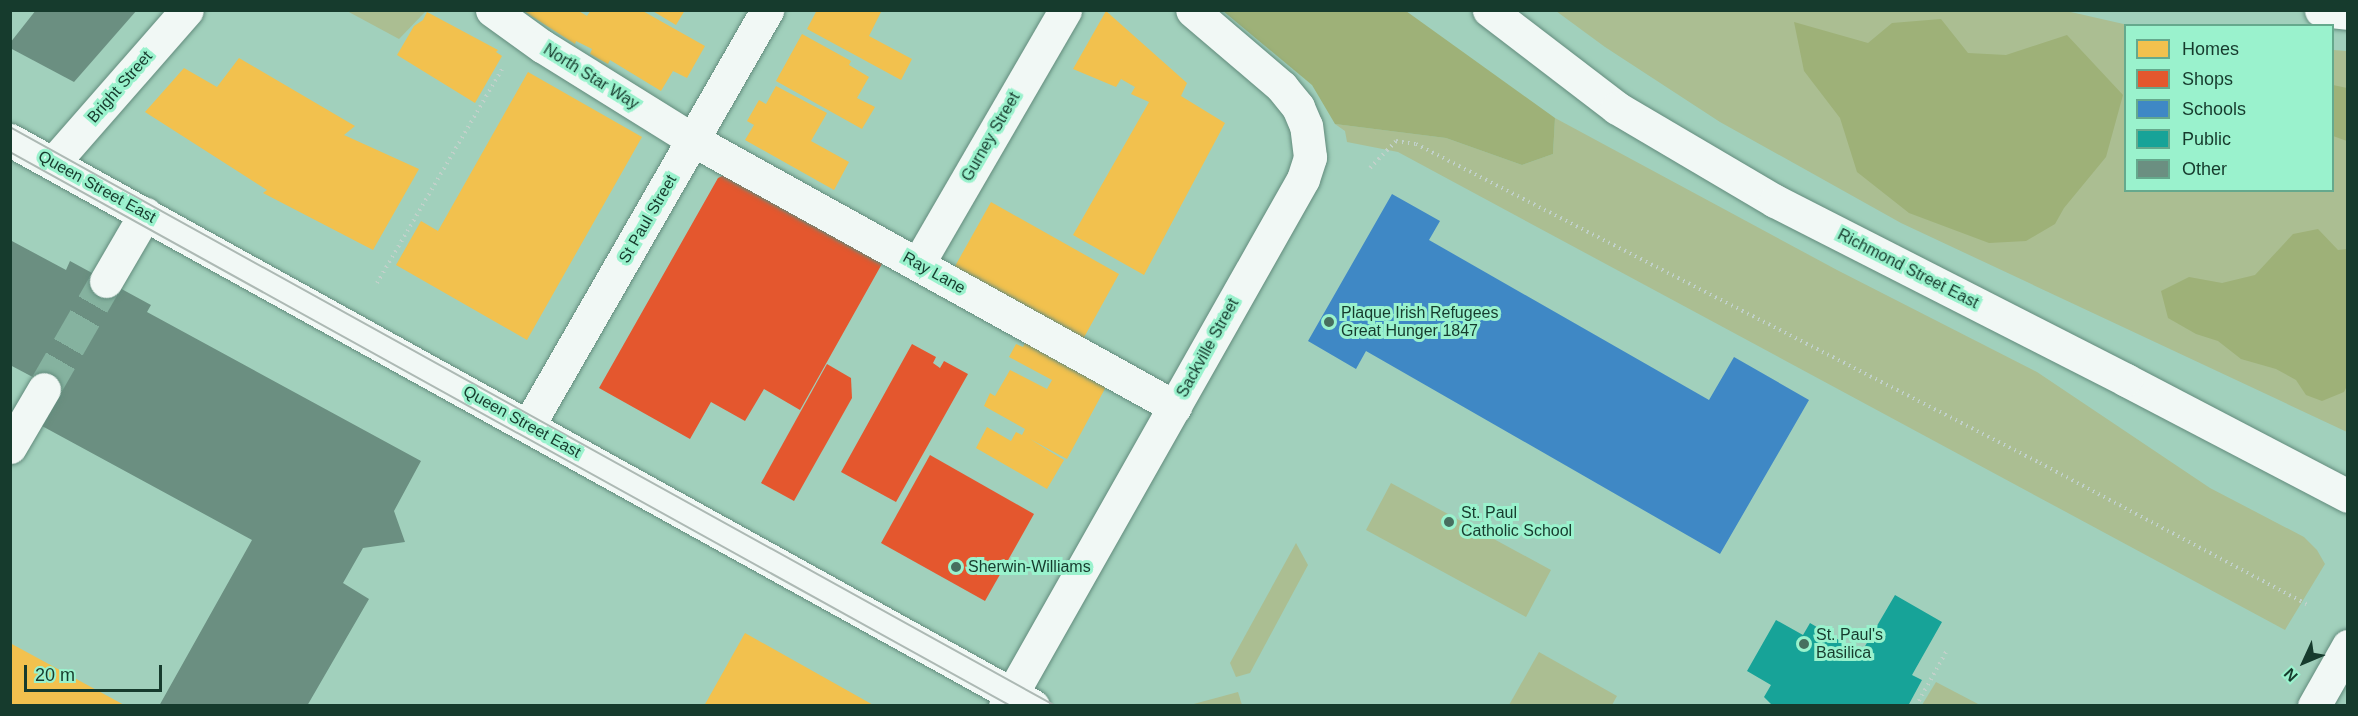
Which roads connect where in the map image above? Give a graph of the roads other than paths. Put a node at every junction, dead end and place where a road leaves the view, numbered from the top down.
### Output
1 (187, 10) edge
2 (492, 10) edge
3 (766, 10) edge
4 (1065, 10) edge
5 (1192, 10) edge
6 (1489, 10) edge
7 (2321, 10) edge
8 (2348, 13) edge
9 (10, 140) edge
10 (693, 140) junction
11 (53, 163) junction
12 (145, 214) junction
13 (918, 264) junction
14 (106, 281) tunnel mouth
15 (44, 389) tunnel mouth
16 (1175, 407) junction
17 (528, 426) junction
18 (10, 447) edge
19 (2348, 496) edge
20 (2345, 658) edge
21 (1017, 702) edge
22 (2314, 705) edge

1 - 11 main road, Bright Street
2 - 10 main road, North Star Way
3 - 10 main road, St Paul Street
4 - 13 main road, Gurney Street
5 - 16 main road, Sackville Street
6 - 19 main road, Richmond Street East
7 - 8 main road
9 - 11 main road, Queen Street East
10 - 13 main road, Ray Lane
10 - 17 main road, St Paul Street
11 - 12 main road, Queen Street East
12 - 14 main road
12 - 17 main road, Queen Street East
13 - 16 main road, Ray Lane
15 - 18 main road
16 - 21 main road, Sackville Street
17 - 21 main road, Queen Street East
20 - 22 main road

